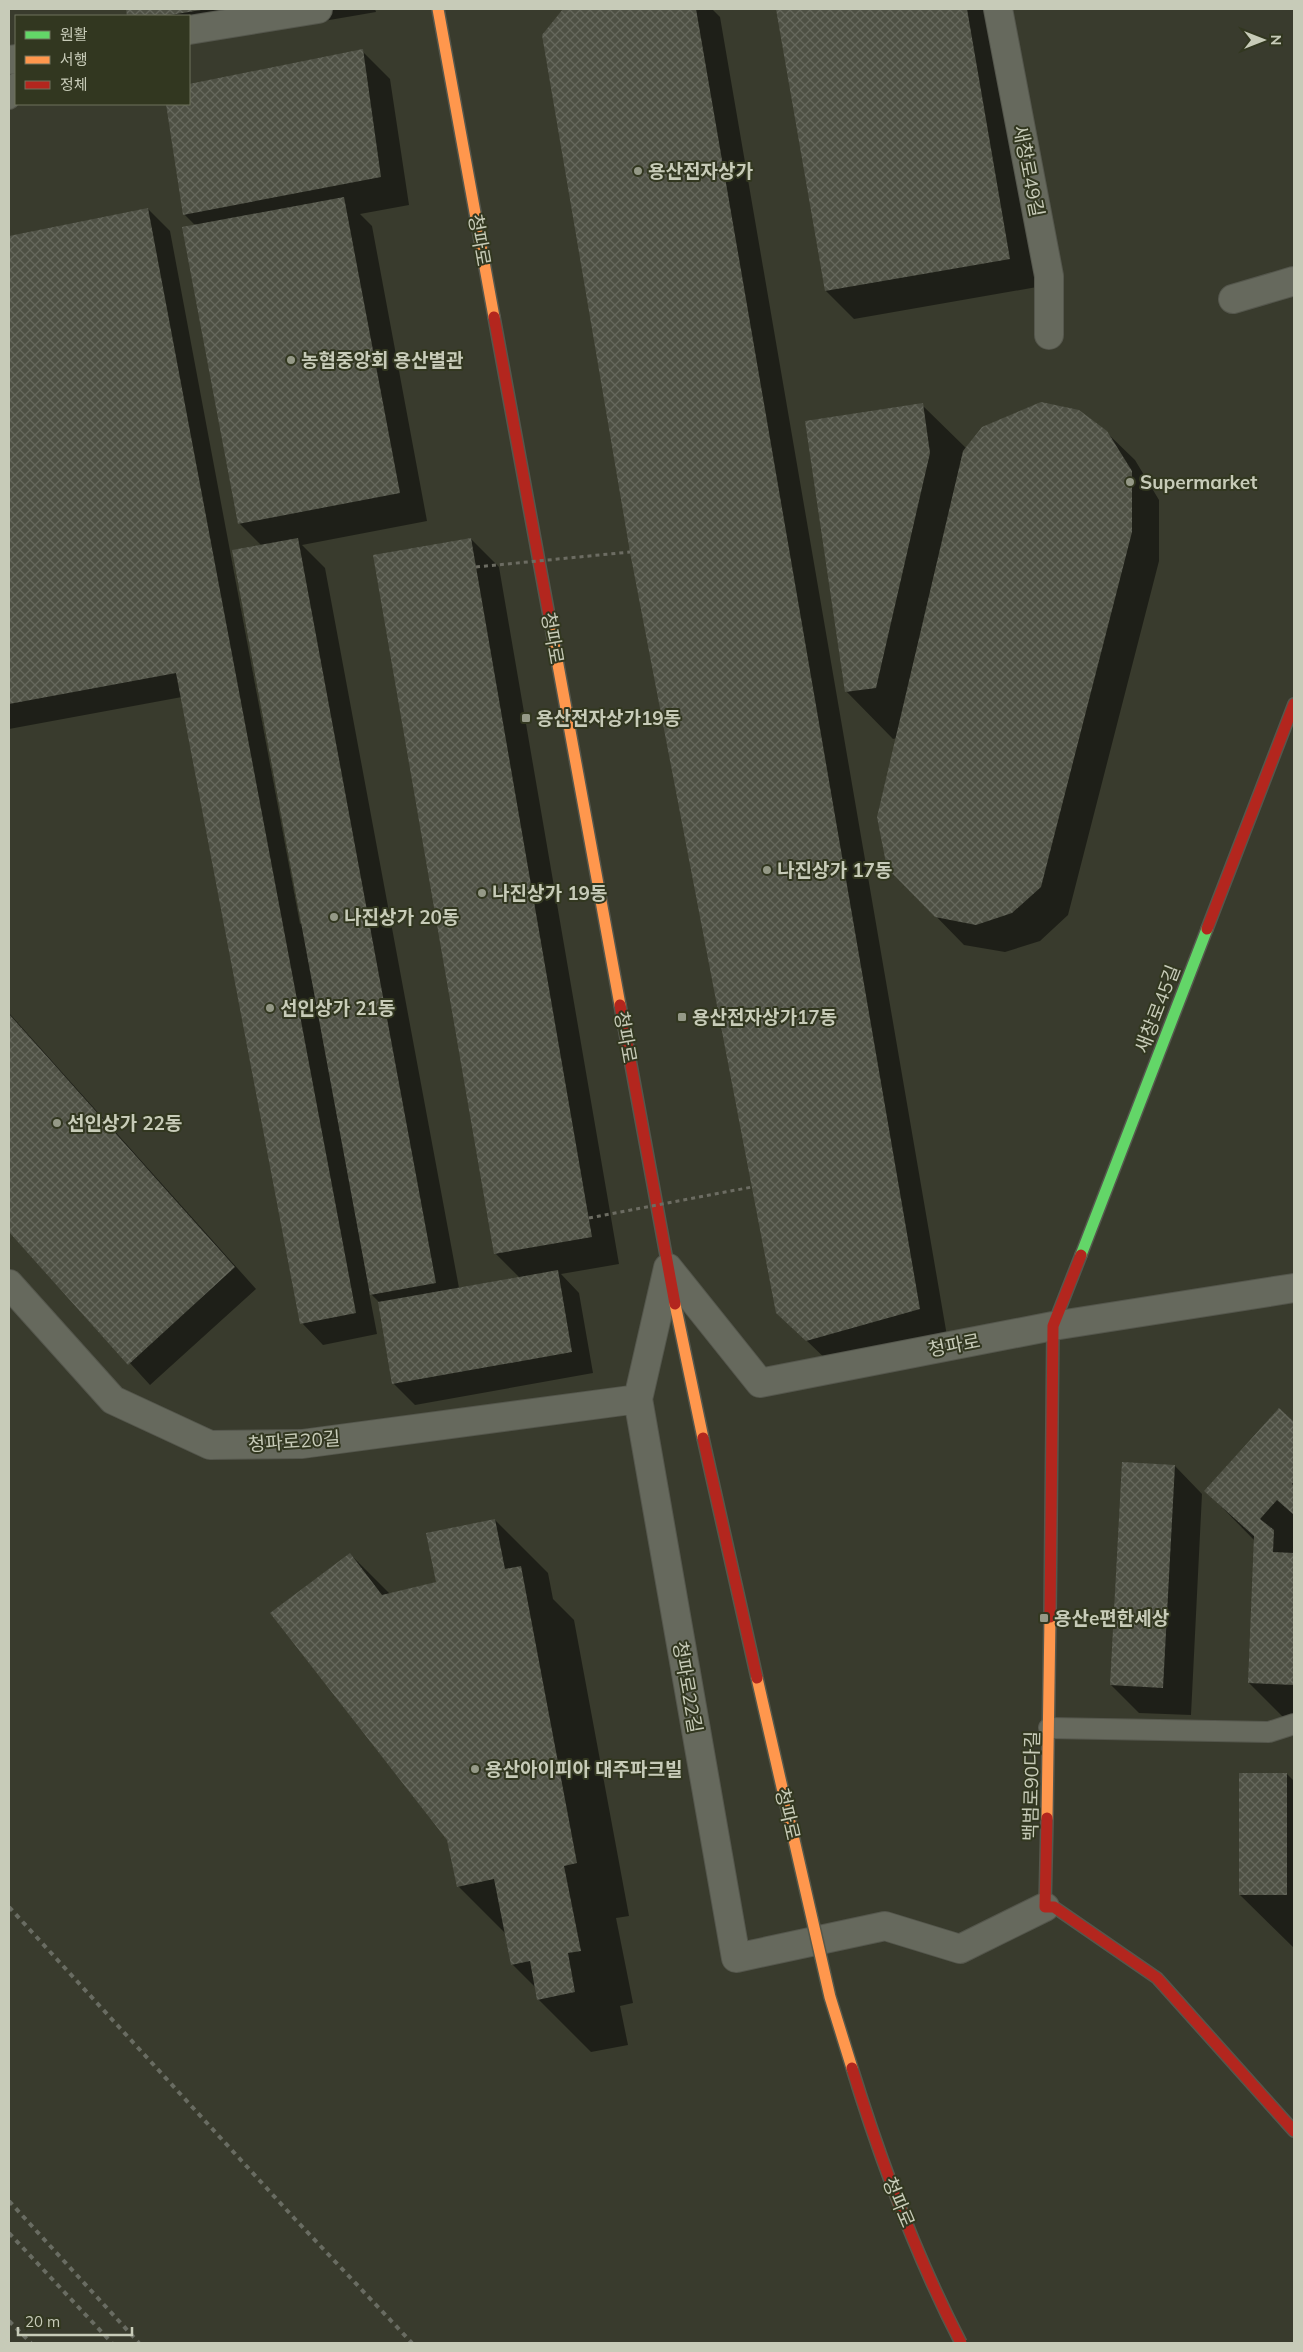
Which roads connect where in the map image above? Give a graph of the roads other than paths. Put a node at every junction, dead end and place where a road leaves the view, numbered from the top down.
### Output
1 (318, 9) edge
2 (438, 9) edge
3 (998, 9) edge
4 (190, 30) edge
5 (15, 85) edge
6 (9, 99) edge
7 (1294, 282) edge
8 (1234, 299) dead end
9 (1050, 335) dead end
10 (1294, 704) edge
11 (668, 1268) junction
12 (9, 1284) edge
13 (1294, 1288) edge
14 (1053, 1326) junction
15 (638, 1399) junction
16 (1294, 1724) edge
17 (1050, 1728) junction
18 (1045, 1907) junction
19 (1294, 2131) edge
20 (961, 2343) edge

1 - 4 street
2 - 11 main road, 청파로
3 - 9 street, 새창로49길
5 - 6 lane
7 - 8 street
10 - 14 main road, 새창로45길
11 - 14 street, 청파로
11 - 15 street, 청파로22길
11 - 20 main road, 청파로, bridge
12 - 15 street, 청파로20길
13 - 14 street, 청파로
14 - 17 main road, 백범로90다길
15 - 18 street, 청파로22길
16 - 17 lane
17 - 18 main road, 백범로90다길
18 - 19 main road

